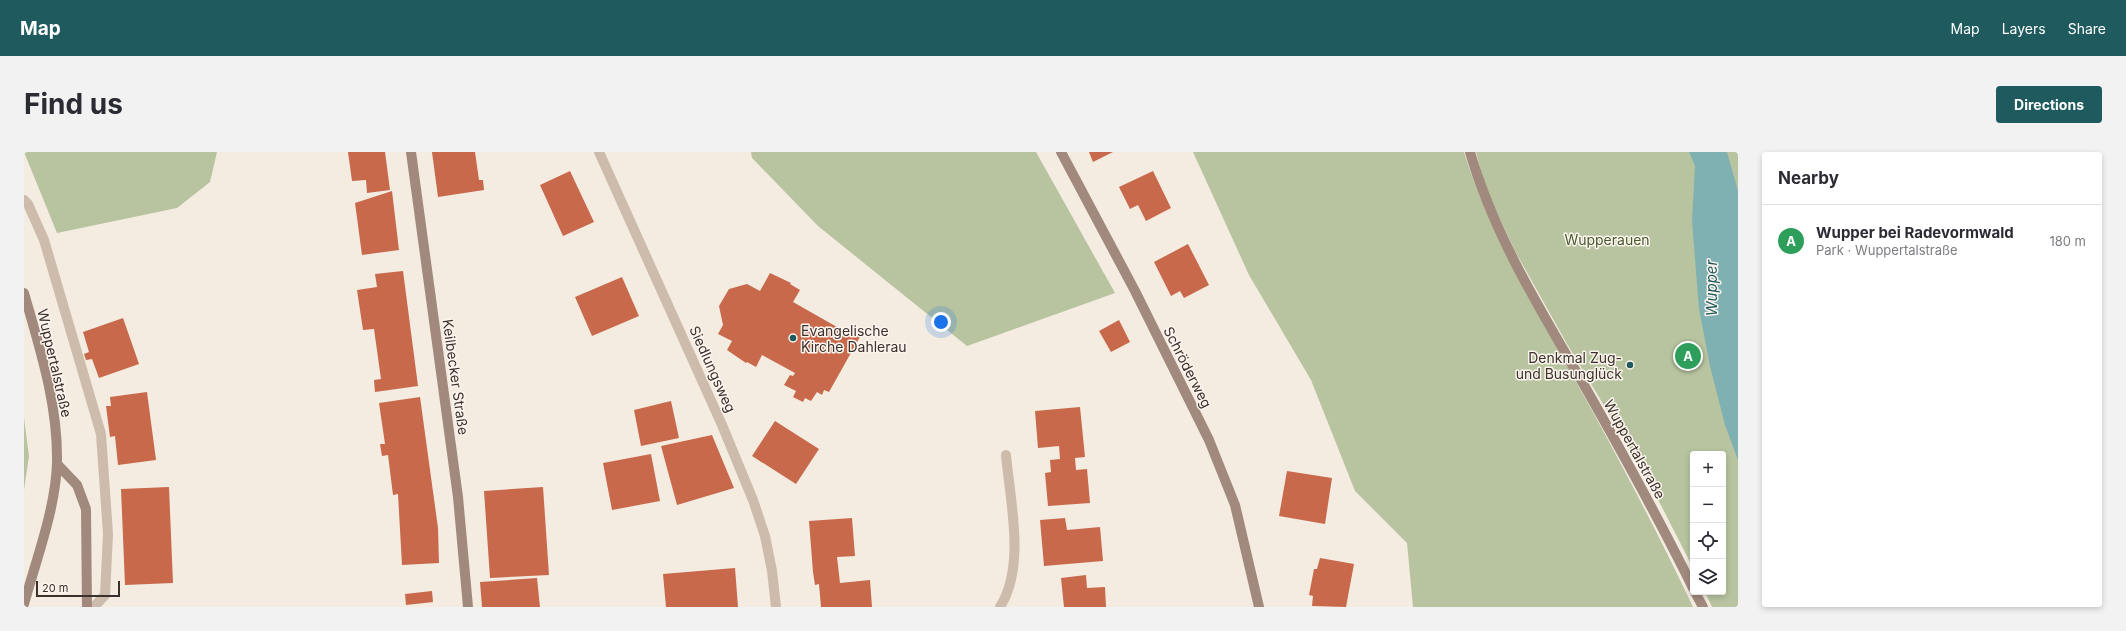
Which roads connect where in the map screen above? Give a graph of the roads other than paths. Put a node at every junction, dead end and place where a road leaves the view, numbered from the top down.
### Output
1 (411, 152) edge
2 (599, 152) edge
3 (1061, 152) edge
4 (1470, 152) edge
5 (24, 200) edge
6 (24, 293) edge
7 (1006, 455) dead end
8 (57, 464) junction
9 (1690, 582) edge
10 (1697, 595) edge
11 (24, 604) edge
12 (87, 607) edge
13 (94, 607) edge
14 (468, 607) edge
15 (776, 607) edge
16 (1000, 607) edge
17 (1259, 607) edge
18 (1703, 607) edge

1 - 14 main road, Keilbecker Straße
2 - 15 street, Siedlungsweg
3 - 17 main road, Schröderweg
4 - 9 main road, Wuppertalstraße
5 - 13 street
6 - 8 main road, Wuppertalstraße
7 - 16 street
8 - 11 main road, Wuppertalstraße
8 - 12 main road
10 - 18 main road

